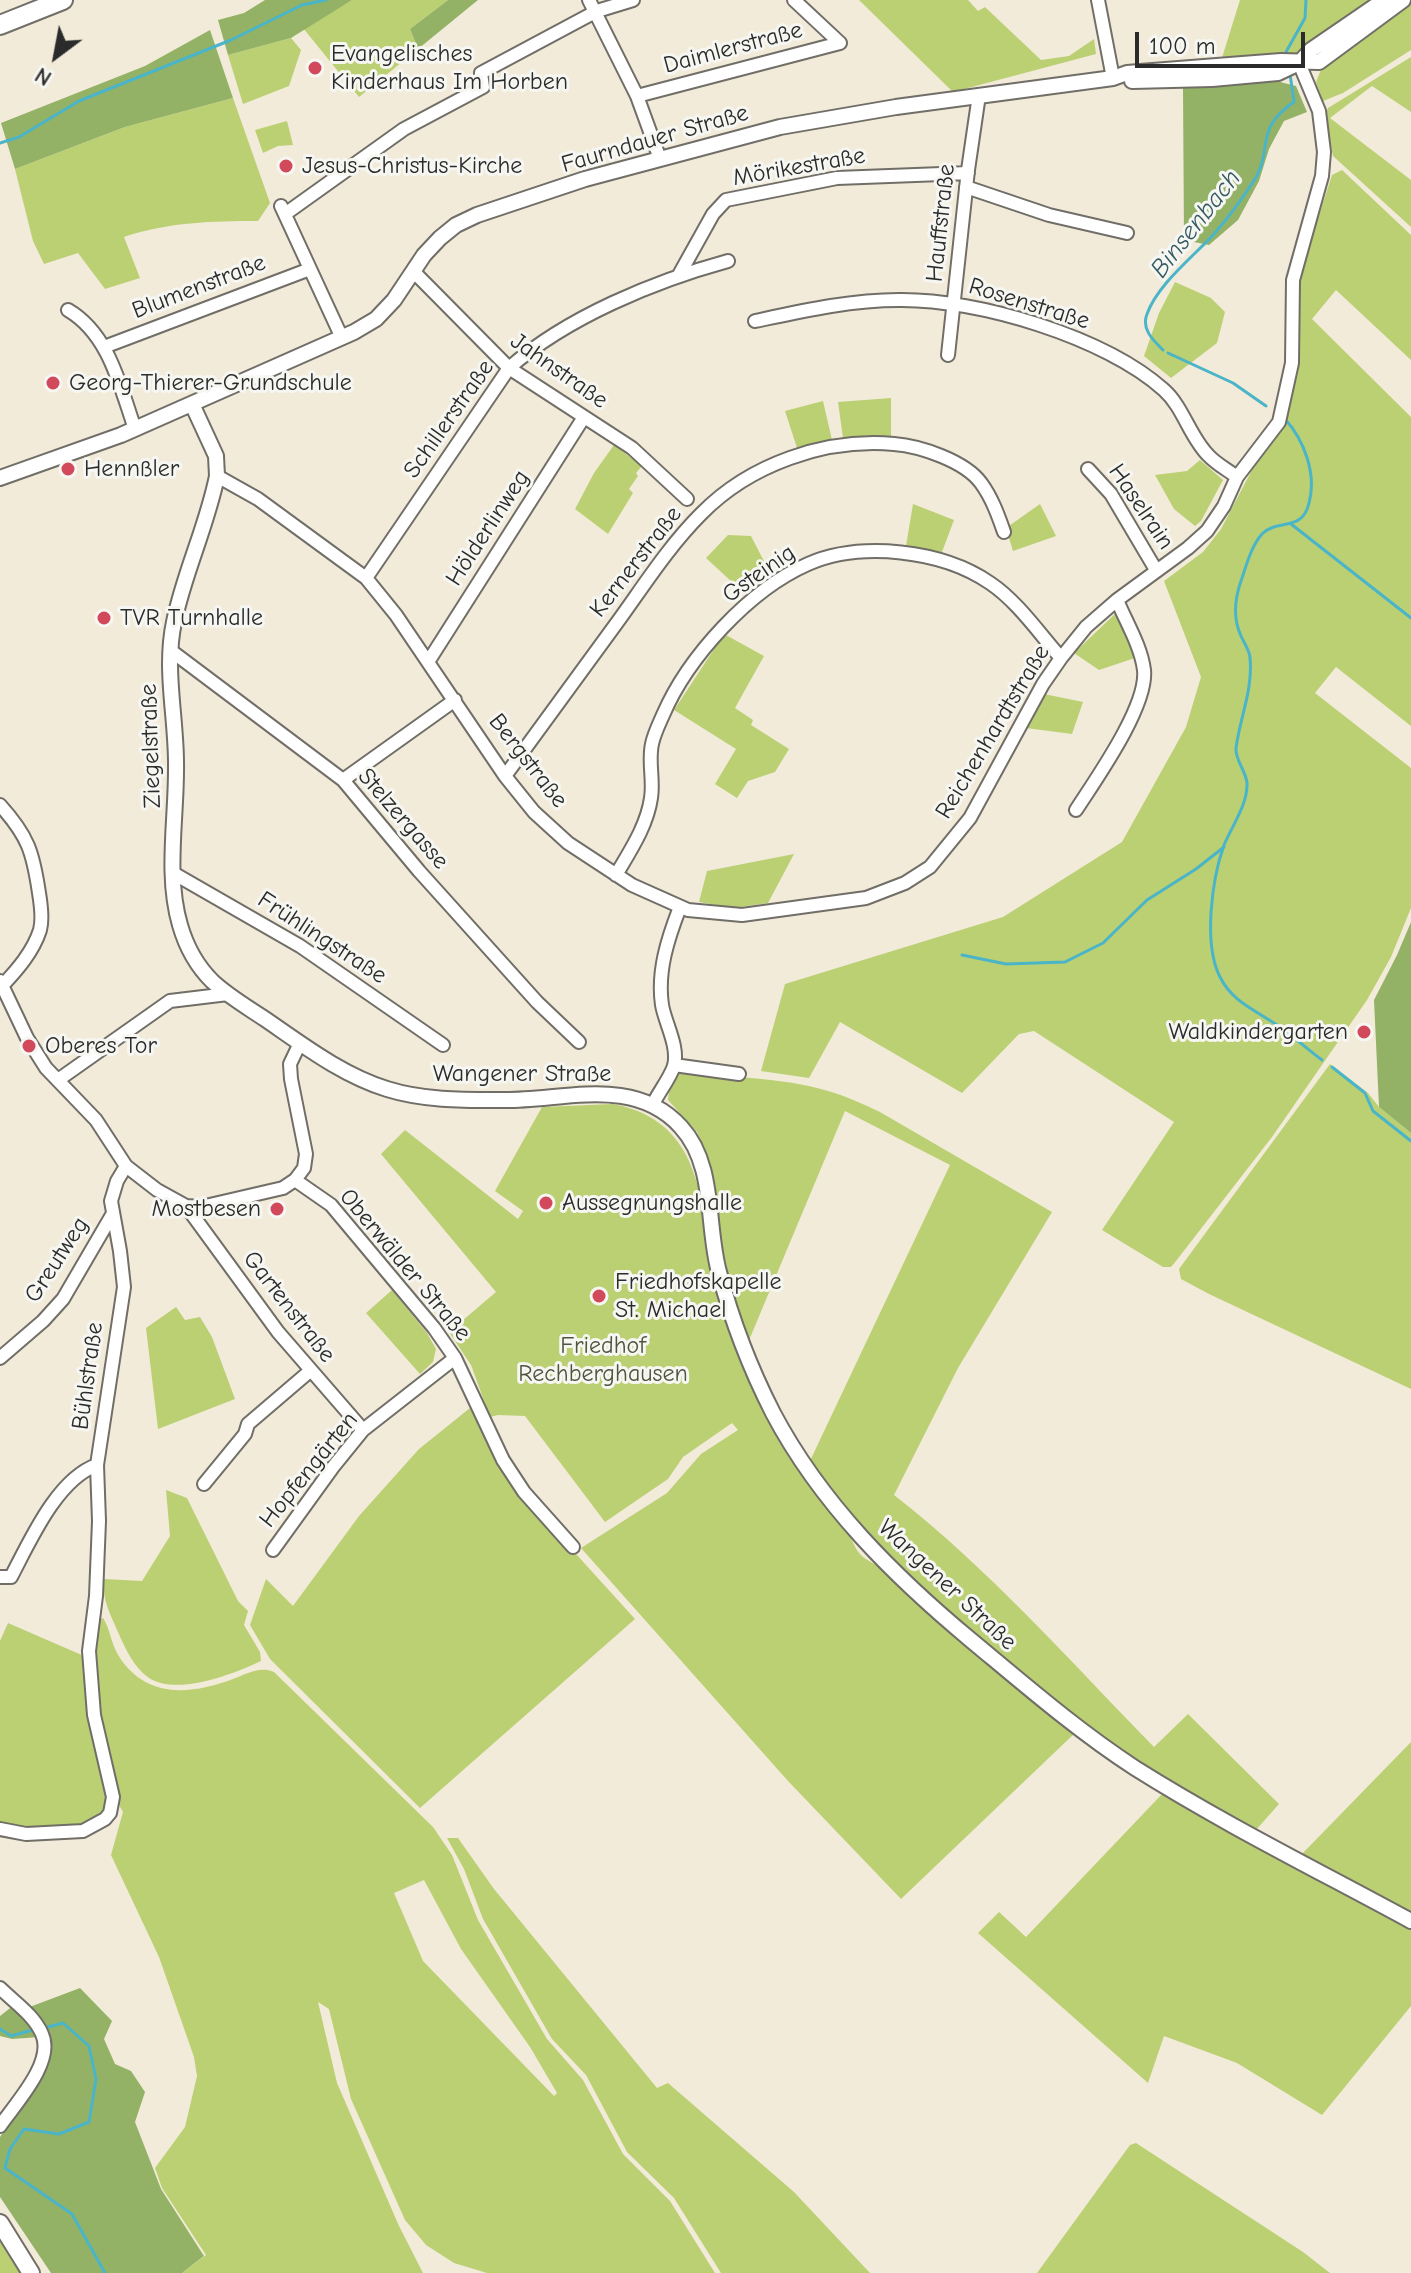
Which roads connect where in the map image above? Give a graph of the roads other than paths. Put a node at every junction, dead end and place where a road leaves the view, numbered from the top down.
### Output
1 (63, 0) edge
2 (633, 0) edge
3 (794, 0) edge
4 (1098, 0) edge
5 (1384, 0) edge
6 (1403, 0) edge
7 (593, 6) edge
8 (0, 25) edge
9 (1299, 63) junction
10 (1113, 78) junction
11 (979, 95) junction
12 (637, 96) junction
13 (660, 159) junction
14 (968, 173) junction
15 (966, 187) junction
16 (1127, 233) dead end
17 (728, 261) dead end
18 (310, 269) junction
19 (413, 271) junction
20 (679, 275) junction
21 (955, 304) junction
22 (68, 310) dead end
23 (755, 321) dead end
24 (342, 338) junction
25 (104, 347) junction
26 (948, 355) dead end
27 (509, 368) junction
28 (192, 404) junction
29 (584, 417) junction
30 (135, 429) junction
31 (1088, 469) dead end
32 (217, 476) junction
33 (1237, 477) junction
34 (0, 478) edge
35 (687, 499) dead end
36 (1004, 532) dead end
37 (1156, 570) junction
38 (366, 578) junction
39 (1117, 600) junction
40 (170, 650) junction
41 (1061, 658) junction
42 (428, 662) junction
43 (455, 700) junction
44 (505, 776) junction
45 (343, 780) junction
46 (0, 805) edge
47 (1076, 810) dead end
48 (173, 873) junction
49 (616, 875) junction
50 (680, 907) junction
51 (1, 984) edge
52 (228, 994) junction
53 (579, 1042) dead end
54 (300, 1043) junction
55 (443, 1045) dead end
56 (674, 1065) junction
57 (739, 1074) dead end
58 (58, 1080) junction
59 (653, 1104) junction
60 (126, 1166) junction
61 (295, 1180) junction
62 (186, 1206) junction
63 (112, 1215) junction
64 (0, 1358) edge
65 (455, 1358) junction
66 (310, 1371) junction
67 (363, 1430) junction
68 (97, 1465) junction
69 (204, 1484) dead end
70 (573, 1547) dead end
71 (273, 1550) dead end
72 (0, 1577) edge
73 (0, 1829) edge
74 (1411, 1921) edge
75 (0, 1988) edge
76 (0, 2126) edge
77 (0, 2223) edge
78 (31, 2273) edge

1 - 8 main road
2 - 7 street
3 - 12 street, Daimlerstraße
4 - 10 street
5 - 9 street
6 - 9 street, Faurndauer Straße
7 - 12 street
7 - 18 street
9 - 10 street, Faurndauer Straße
9 - 33 street, Reichenhardtstraße
10 - 11 street, Faurndauer Straße
11 - 13 street, Faurndauer Straße
11 - 14 street, Hauffstraße
12 - 13 street
13 - 19 street, Faurndauer Straße
14 - 15 street, Hauffstraße
14 - 20 street, Mörikestraße
15 - 16 street
15 - 21 street, Hauffstraße
17 - 20 street, Schillerstraße
18 - 24 street
18 - 25 street, Blumenstraße
19 - 24 street, Faurndauer Straße
19 - 27 street, Jahnstraße
20 - 27 street, Schillerstraße
21 - 23 street, Rosenstraße
21 - 26 street, Hauffstraße
21 - 33 street, Rosenstraße
22 - 25 street
24 - 28 street, Faurndauer Straße
25 - 30 street
27 - 29 street, Jahnstraße
27 - 38 street, Schillerstraße
28 - 30 street, Faurndauer Straße
28 - 32 street
29 - 35 street, Jahnstraße
29 - 42 street, Hölderlinweg
30 - 34 street, Faurndauer Straße
31 - 37 street, Haselrain
32 - 38 street, Bergstraße
32 - 40 street, Ziegelstraße
33 - 37 street, Reichenhardtstraße
36 - 44 street, Kernerstraße
37 - 39 street, Reichenhardtstraße
38 - 42 street, Bergstraße
39 - 41 street, Reichenhardtstraße
39 - 47 street
40 - 45 street, Stelzergasse
40 - 48 street, Ziegelstraße
41 - 49 street, Gsteinig
41 - 50 street, Reichenhardtstraße
42 - 43 street, Bergstraße
43 - 44 street, Bergstraße
43 - 45 street
44 - 49 street, Bergstraße
45 - 53 street, Stelzergasse
46 - 51 street
48 - 52 street, Ziegelstraße
48 - 55 street, Frühlingstraße
49 - 50 street, Bergstraße
50 - 56 street
51 - 58 street
52 - 54 street, Ziegelstraße
52 - 58 street
54 - 59 street, Wangener Straße
54 - 61 street
56 - 57 street
56 - 59 street
58 - 60 street
59 - 74 street, Wangener Straße
60 - 62 street
60 - 63 street, Bühlstraße
61 - 62 street
61 - 65 street, Oberwälder Straße
62 - 66 street, Gartenstraße
63 - 64 street, Greutweg
63 - 68 street, Bühlstraße
65 - 67 street, Hopfengärten
65 - 70 street, Oberwälder Straße
66 - 67 street, Gartenstraße
66 - 69 street
67 - 71 street, Hopfengärten
68 - 72 street
68 - 73 street, Bühlstraße
75 - 76 street
77 - 78 main road

